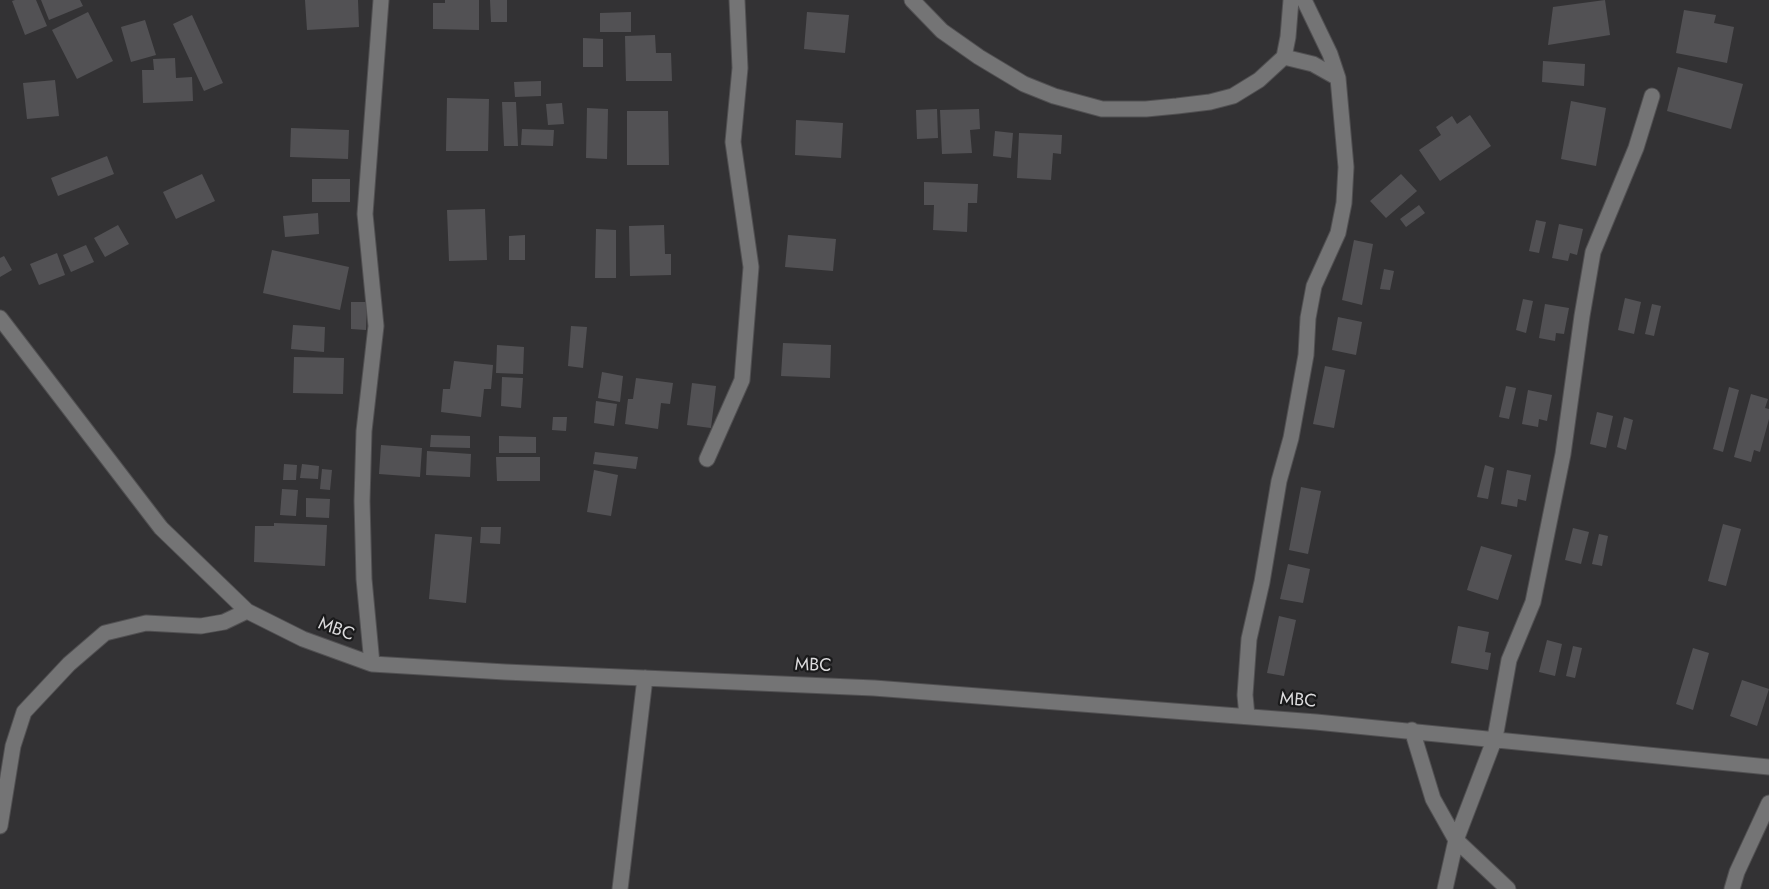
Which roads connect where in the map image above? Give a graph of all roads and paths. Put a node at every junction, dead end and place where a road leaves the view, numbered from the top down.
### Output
1 (381, 0) edge
2 (737, 0) edge
3 (912, 0) edge
4 (1291, 0) edge
5 (1304, 0) edge
6 (1284, 57) junction
7 (1338, 78) junction
8 (1652, 96) dead end
9 (0, 318) edge
10 (707, 459) dead end
11 (247, 611) junction
12 (372, 664) junction
13 (645, 678) junction
14 (1247, 716) junction
15 (1412, 730) junction
16 (1495, 738) junction
17 (1769, 767) edge
18 (1769, 803) edge
19 (0, 826) edge
20 (1456, 840) junction
21 (620, 889) edge
22 (1446, 889) edge
23 (1508, 889) edge
24 (1732, 889) edge

1 - 12 street
2 - 10 street
3 - 6 street
4 - 6 street
5 - 7 street
6 - 7 street
7 - 14 street
8 - 16 street
9 - 11 street, MBC
11 - 12 street, MBC
11 - 19 street
12 - 13 street, MBC
13 - 14 street, MBC
13 - 21 street
14 - 15 street, MBC
15 - 16 street, MBC
15 - 20 street
16 - 17 street, MBC
16 - 20 street
18 - 24 street
20 - 22 street
20 - 23 street

